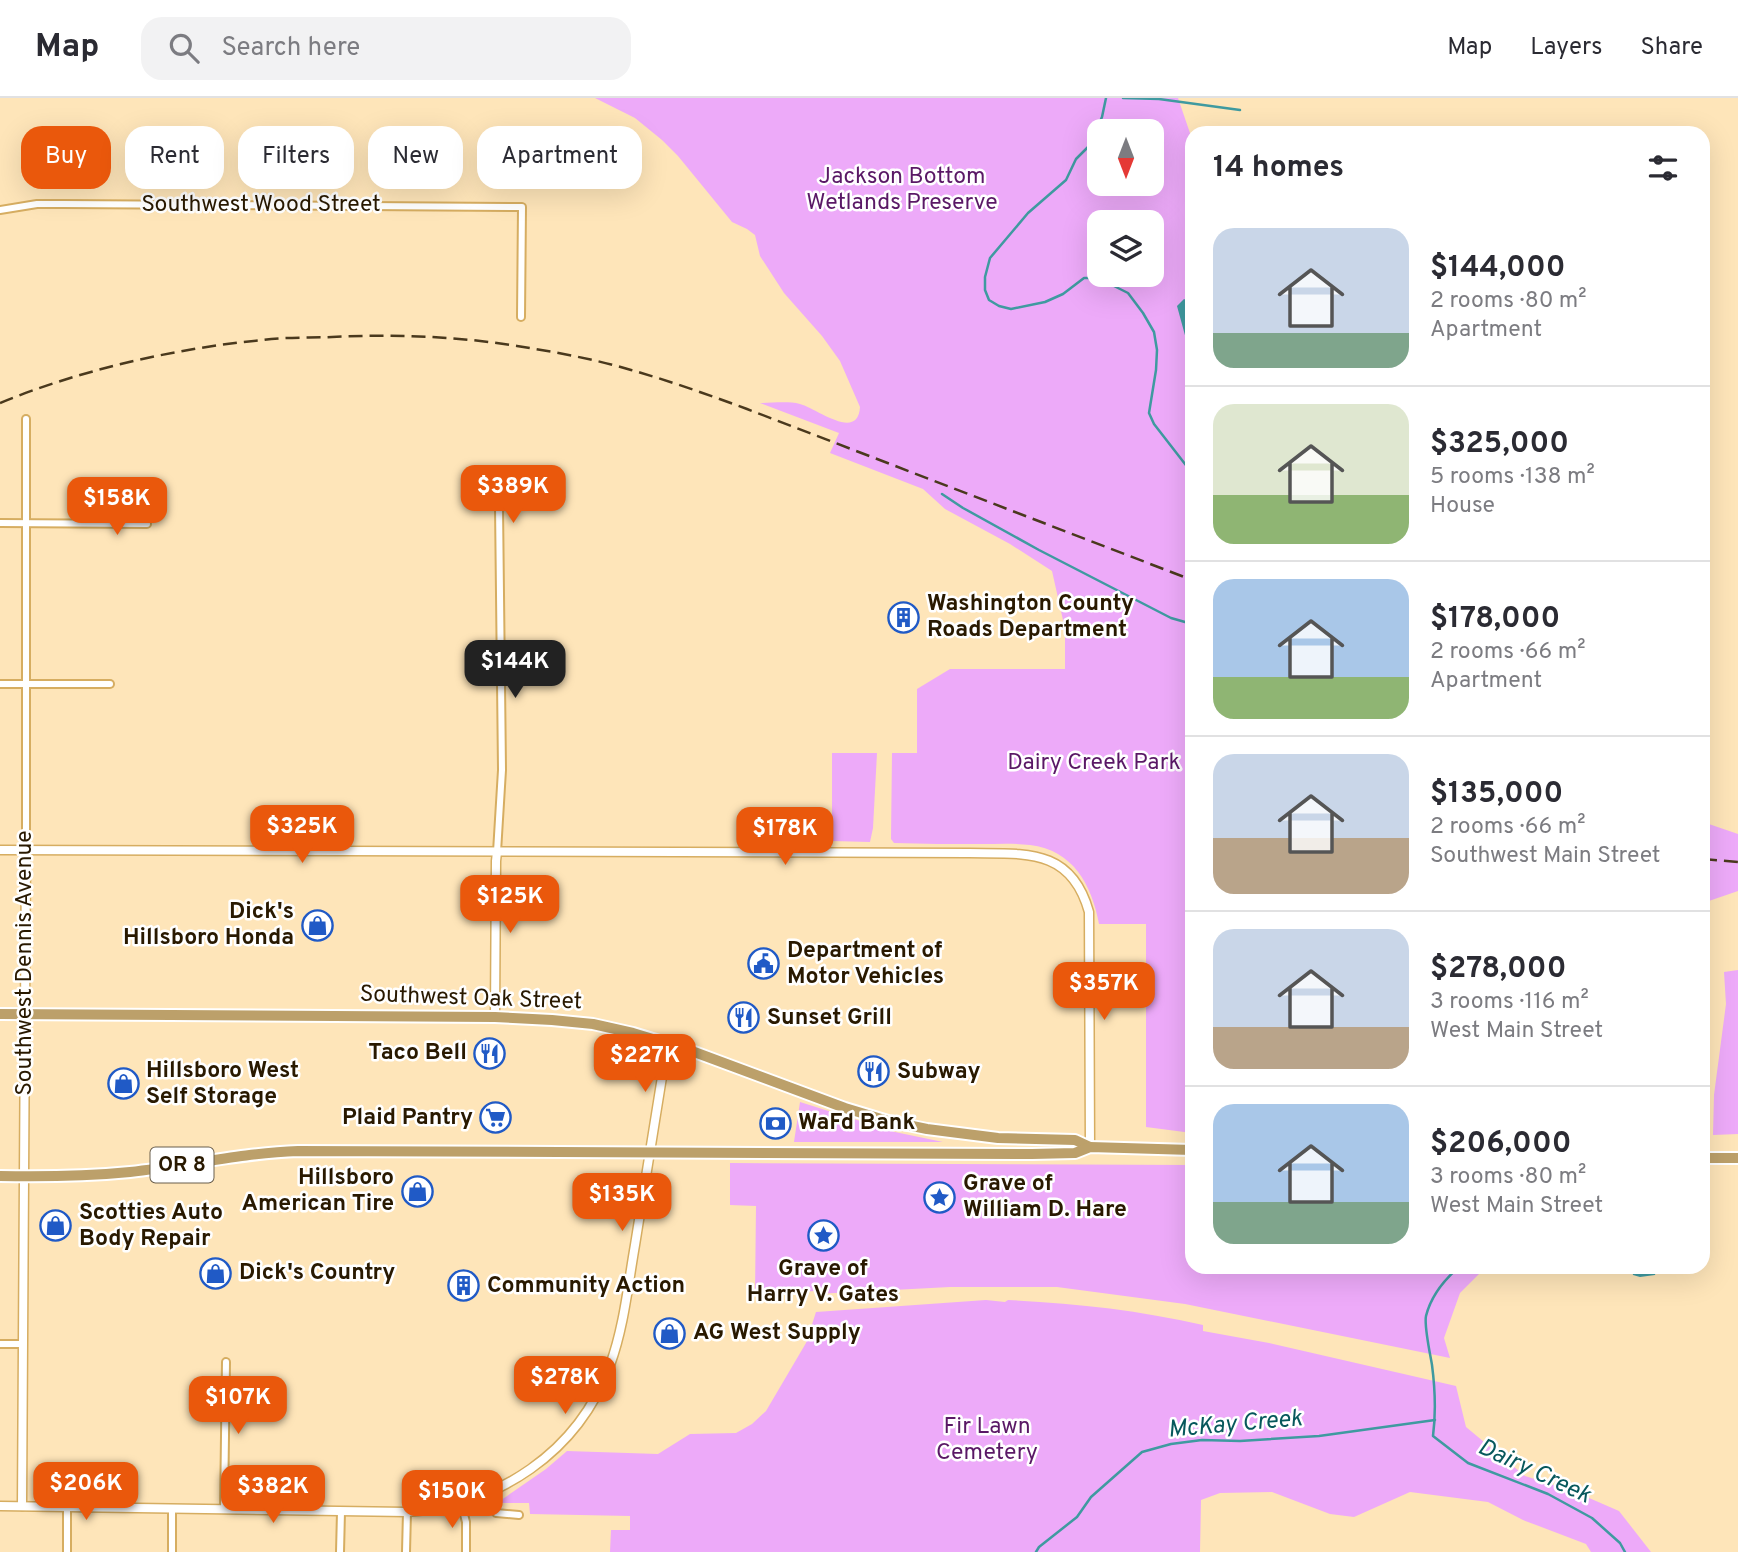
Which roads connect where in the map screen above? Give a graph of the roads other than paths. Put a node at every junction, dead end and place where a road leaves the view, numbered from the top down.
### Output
1 (0, 210) edge
2 (521, 317) dead end
3 (26, 419) dead end
4 (499, 506) dead end
5 (0, 523) edge
6 (27, 523) junction
7 (147, 524) dead end
8 (0, 684) edge
9 (26, 684) junction
10 (110, 684) dead end
11 (0, 850) edge
12 (26, 850) junction
13 (498, 852) junction
14 (0, 1014) edge
15 (25, 1014) junction
16 (495, 1017) junction
17 (670, 1043) junction
18 (1090, 1147) junction
19 (1185, 1150) edge
20 (650, 1152) junction
21 (1710, 1158) edge
22 (1738, 1158) edge
23 (23, 1176) junction
24 (0, 1177) edge
25 (0, 1343) edge
26 (23, 1344) junction
27 (226, 1362) dead end
28 (485, 1495) junction
29 (461, 1503) junction
30 (0, 1506) edge
31 (22, 1506) junction
32 (67, 1507) junction
33 (172, 1509) junction
34 (224, 1509) junction
35 (341, 1511) junction
36 (407, 1512) junction
37 (519, 1515) dead end
38 (67, 1552) edge
39 (172, 1552) edge
40 (340, 1552) edge
41 (406, 1552) edge
42 (466, 1552) edge

1 - 2 street, Southwest Wood Street
3 - 6 street, Southwest Dennis Avenue
4 - 13 street
5 - 6 street
6 - 7 street
6 - 9 street, Southwest Dennis Avenue
8 - 9 street
9 - 10 street
9 - 12 street, Southwest Dennis Avenue
11 - 12 street
12 - 13 street
12 - 15 street, Southwest Dennis Avenue
13 - 16 street
13 - 18 street
14 - 15 highway, Southwest Oak Street / OR 8
15 - 16 highway, Southwest Oak Street / OR 8
15 - 23 street, Southwest Dennis Avenue
16 - 17 highway, Southwest Oak Street / OR 8
17 - 18 highway, Southwest Oak Street / OR 8
17 - 20 street
18 - 19 highway, OR 8
18 - 20 highway, OR 8
20 - 23 highway, OR 8
20 - 28 street
21 - 22 highway
23 - 24 highway, OR 8
23 - 26 street, Southwest Dennis Avenue
25 - 26 street
26 - 31 street, Southwest Dennis Avenue
27 - 34 street
28 - 29 street
28 - 37 street
29 - 36 street
29 - 42 street
30 - 31 street
31 - 32 street
32 - 33 street
32 - 38 street
33 - 34 street
33 - 39 street
34 - 35 street
35 - 36 street
35 - 40 street
36 - 41 street

